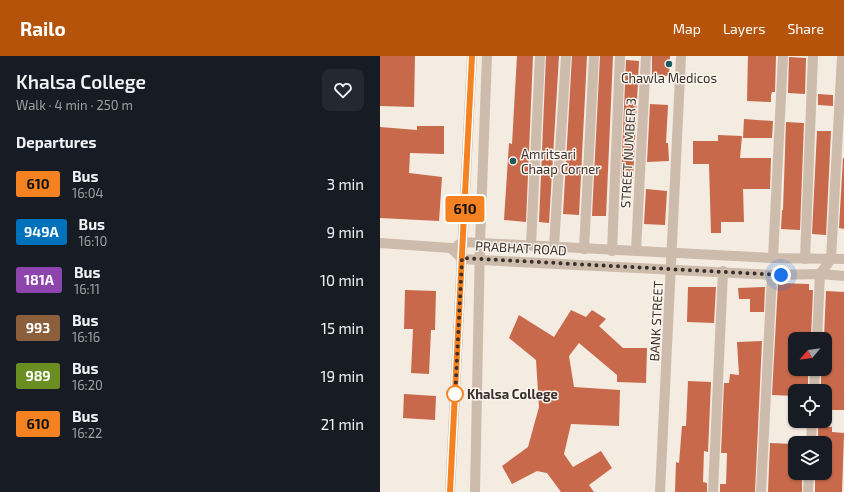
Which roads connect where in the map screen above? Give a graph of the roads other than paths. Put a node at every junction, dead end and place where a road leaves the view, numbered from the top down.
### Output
1 (472, 56) edge
2 (487, 56) edge
3 (540, 56) edge
4 (566, 56) edge
5 (594, 56) edge
6 (620, 56) edge
7 (646, 56) edge
8 (681, 56) edge
9 (783, 56) edge
10 (813, 56) edge
11 (842, 56) edge
12 (463, 242) junction
13 (480, 242) junction
14 (380, 243) edge
15 (531, 245) junction
16 (554, 246) junction
17 (451, 248) junction
18 (584, 249) junction
19 (612, 250) junction
20 (636, 251) junction
21 (673, 253) junction
22 (462, 258) junction
23 (773, 258) junction
24 (480, 259) junction
25 (804, 259) junction
26 (831, 259) junction
27 (844, 259) edge
28 (672, 268) junction
29 (723, 271) junction
30 (820, 274) junction
31 (772, 275) junction
32 (844, 276) edge
33 (817, 332) edge
34 (809, 480) edge
35 (450, 492) edge
36 (475, 492) edge
37 (660, 492) edge
38 (713, 492) edge
39 (761, 492) edge
40 (808, 492) edge

1 - 12 street
2 - 13 street
3 - 15 street
4 - 16 street
5 - 18 street
6 - 19 street
7 - 20 street, STREET NUMBER 3
8 - 21 street, BANK STREET
9 - 23 street
10 - 25 street
11 - 26 street
12 - 13 street, PRABHAT ROAD
12 - 17 street, PRABHAT ROAD
12 - 22 street
13 - 15 street, PRABHAT ROAD
13 - 24 street
14 - 17 street
15 - 16 street, PRABHAT ROAD
16 - 18 street, PRABHAT ROAD
17 - 22 street, PRABHAT ROAD
18 - 19 street, PRABHAT ROAD
19 - 20 street, PRABHAT ROAD
20 - 21 street, PRABHAT ROAD
21 - 23 street, PRABHAT ROAD
21 - 28 street, BANK STREET
22 - 24 street, PRABHAT ROAD
22 - 35 street
23 - 25 street, PRABHAT ROAD
24 - 28 street, PRABHAT ROAD
24 - 36 street
25 - 26 street, PRABHAT ROAD
26 - 27 street, PRABHAT ROAD
26 - 30 street
28 - 29 street, PRABHAT ROAD
28 - 37 street, BANK STREET
29 - 31 street, PRABHAT ROAD
29 - 38 street
30 - 31 street, PRABHAT ROAD
30 - 32 street, PRABHAT ROAD
30 - 33 street
31 - 39 street
34 - 40 street

